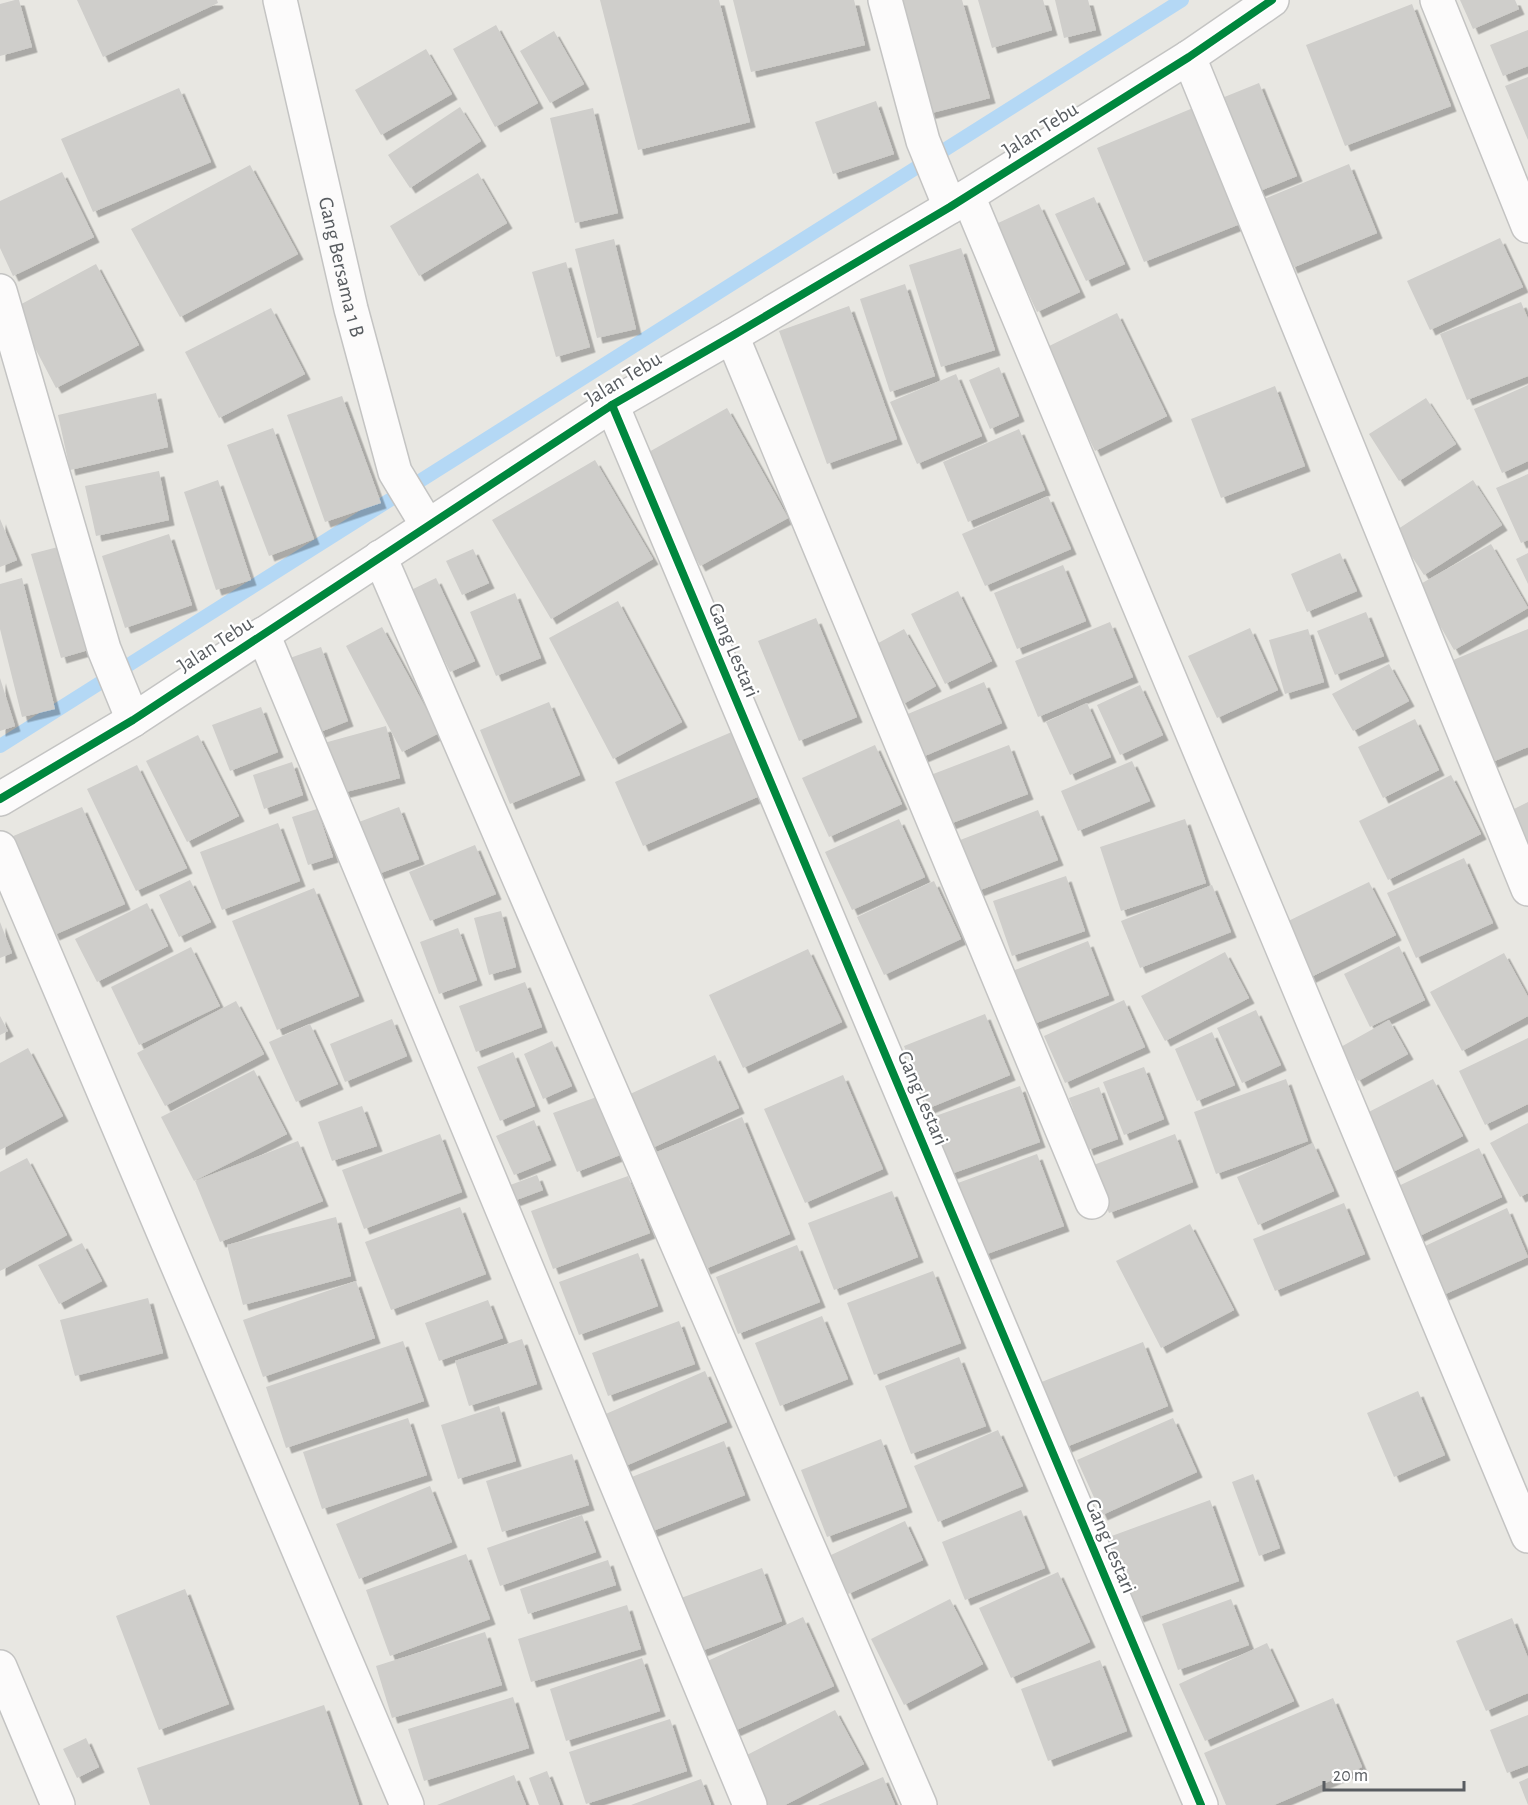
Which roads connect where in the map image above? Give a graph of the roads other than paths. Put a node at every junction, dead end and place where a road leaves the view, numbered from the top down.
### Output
1 (280, 0) edge
2 (885, 0) edge
3 (1272, 0) edge
4 (1437, 0) edge
5 (1189, 57) junction
6 (954, 199) junction
7 (1528, 226) edge
8 (0, 291) edge
9 (732, 336) junction
10 (612, 405) junction
11 (421, 515) junction
12 (380, 557) junction
13 (263, 634) junction
14 (128, 710) junction
15 (0, 800) edge
16 (0, 848) edge
17 (1528, 889) edge
18 (1092, 1202) dead end
19 (1528, 1536) edge
20 (0, 1667) edge
21 (58, 1805) edge
22 (406, 1805) edge
23 (750, 1805) edge
24 (920, 1805) edge
25 (1201, 1805) edge

1 - 11 street, Gang Bersama 1 B
2 - 6 street
3 - 5 street, Jalan Tebu
4 - 7 street
5 - 6 street, Jalan Tebu
5 - 17 street
6 - 9 street, Jalan Tebu
6 - 19 street
8 - 14 street
9 - 10 street, Jalan Tebu
9 - 18 street
10 - 11 street, Jalan Tebu
10 - 25 street, Gang Lestari
11 - 12 street, Jalan Tebu
12 - 13 street, Jalan Tebu
12 - 24 street
13 - 14 street, Jalan Tebu
13 - 23 street
14 - 15 street, Jalan Tebu
16 - 22 street
20 - 21 street

